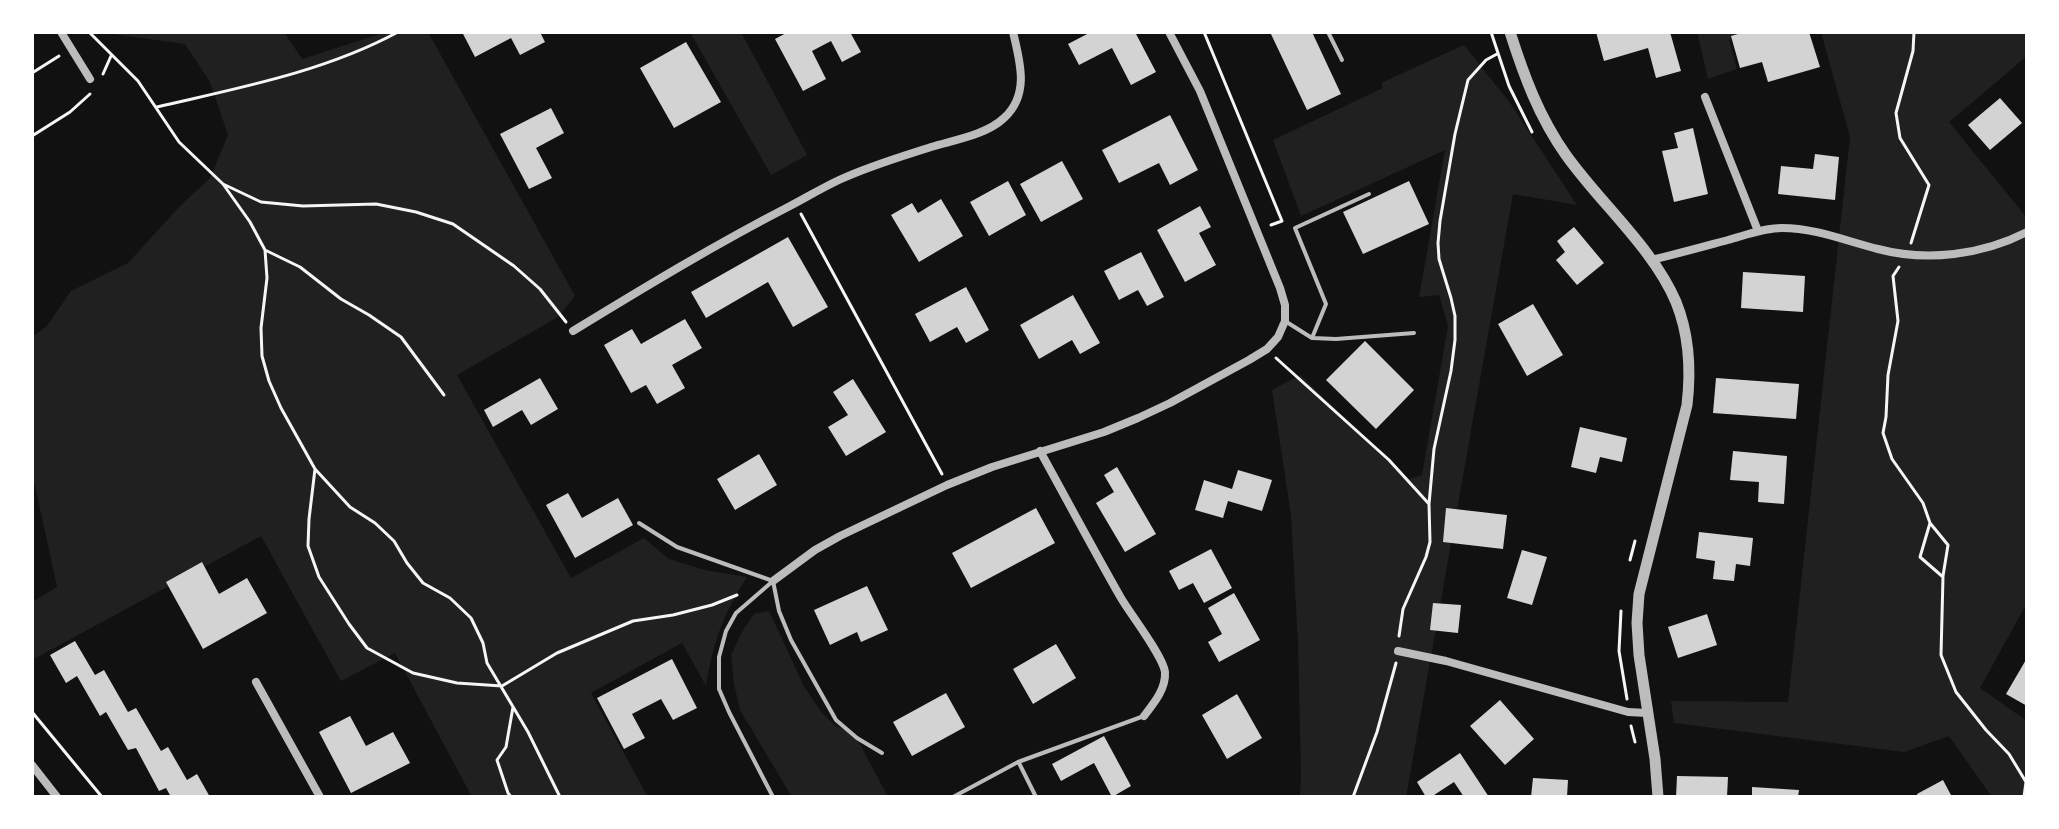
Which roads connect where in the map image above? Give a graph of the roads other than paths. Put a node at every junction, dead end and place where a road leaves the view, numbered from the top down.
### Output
1 (61, 32) edge
2 (1013, 32) edge
3 (1169, 32) edge
4 (1328, 32) edge
5 (1510, 32) edge
6 (1342, 60) dead end
7 (90, 79) dead end
8 (1705, 97) dead end
9 (1369, 194) dead end
10 (1758, 231) junction
11 (2027, 232) edge
12 (1651, 260) junction
13 (1285, 321) junction
14 (573, 331) road end
15 (1414, 333) dead end
16 (1312, 338) junction
17 (1040, 451) junction
18 (639, 523) dead end
19 (773, 581) junction
20 (1398, 651) road end
21 (256, 682) dead end
22 (1647, 713) junction
23 (1144, 716) joint
24 (882, 753) dead end
25 (1018, 762) junction
26 (32, 765) edge
27 (57, 797) edge
28 (320, 797) edge
29 (773, 797) edge
30 (953, 797) edge
31 (1036, 797) edge
32 (1658, 797) edge

1 - 7 street
2 - 14 street
3 - 13 street
4 - 6 lane
5 - 12 street
8 - 10 street
9 - 16 lane
10 - 11 street
10 - 12 street
12 - 22 street
13 - 16 lane
13 - 17 street
15 - 16 lane
17 - 19 street
17 - 23 street
18 - 19 lane
19 - 24 lane
19 - 29 lane
20 - 22 street
21 - 28 street
22 - 32 street
23 - 25 lane
25 - 30 lane
25 - 31 lane
26 - 27 street

